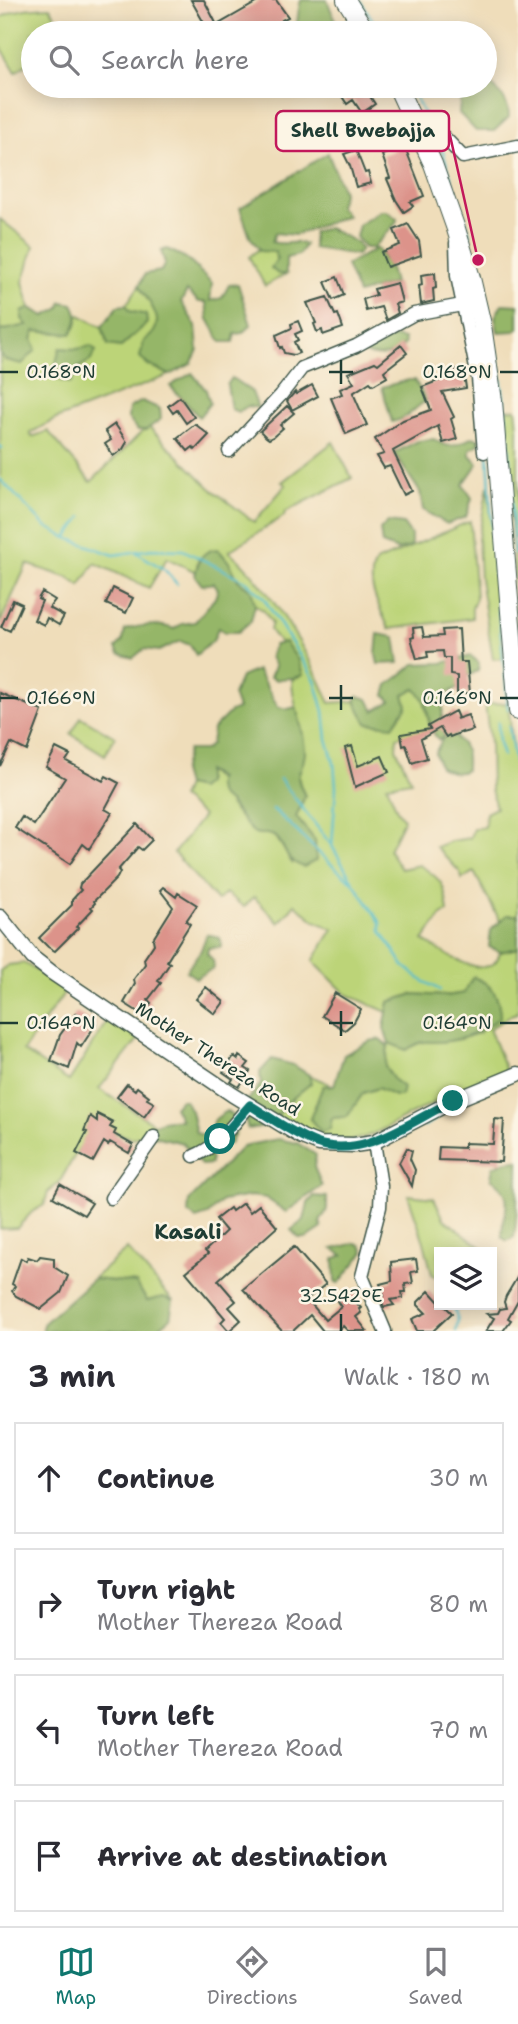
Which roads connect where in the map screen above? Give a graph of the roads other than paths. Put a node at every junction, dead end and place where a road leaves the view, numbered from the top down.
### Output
1 (346, 0) edge
2 (359, 21) edge
3 (403, 98) edge
4 (423, 141) junction
5 (518, 146) edge
6 (456, 229) junction
7 (462, 305) junction
8 (229, 451) dead end
9 (484, 452) dead end
10 (518, 711) edge
11 (0, 917) edge
12 (518, 1074) edge
13 (250, 1105) junction
14 (154, 1137) dead end
15 (374, 1142) junction
16 (194, 1156) dead end
17 (111, 1198) dead end
18 (385, 1331) edge

1 - 2 main road
3 - 4 main road
4 - 5 street
4 - 6 main road
6 - 7 street
6 - 10 main road
7 - 8 street
7 - 9 street
11 - 13 street, Mother Thereza Road
12 - 15 street, Mother Thereza Road
13 - 15 street, Mother Thereza Road
13 - 16 street
14 - 17 street
15 - 18 street

